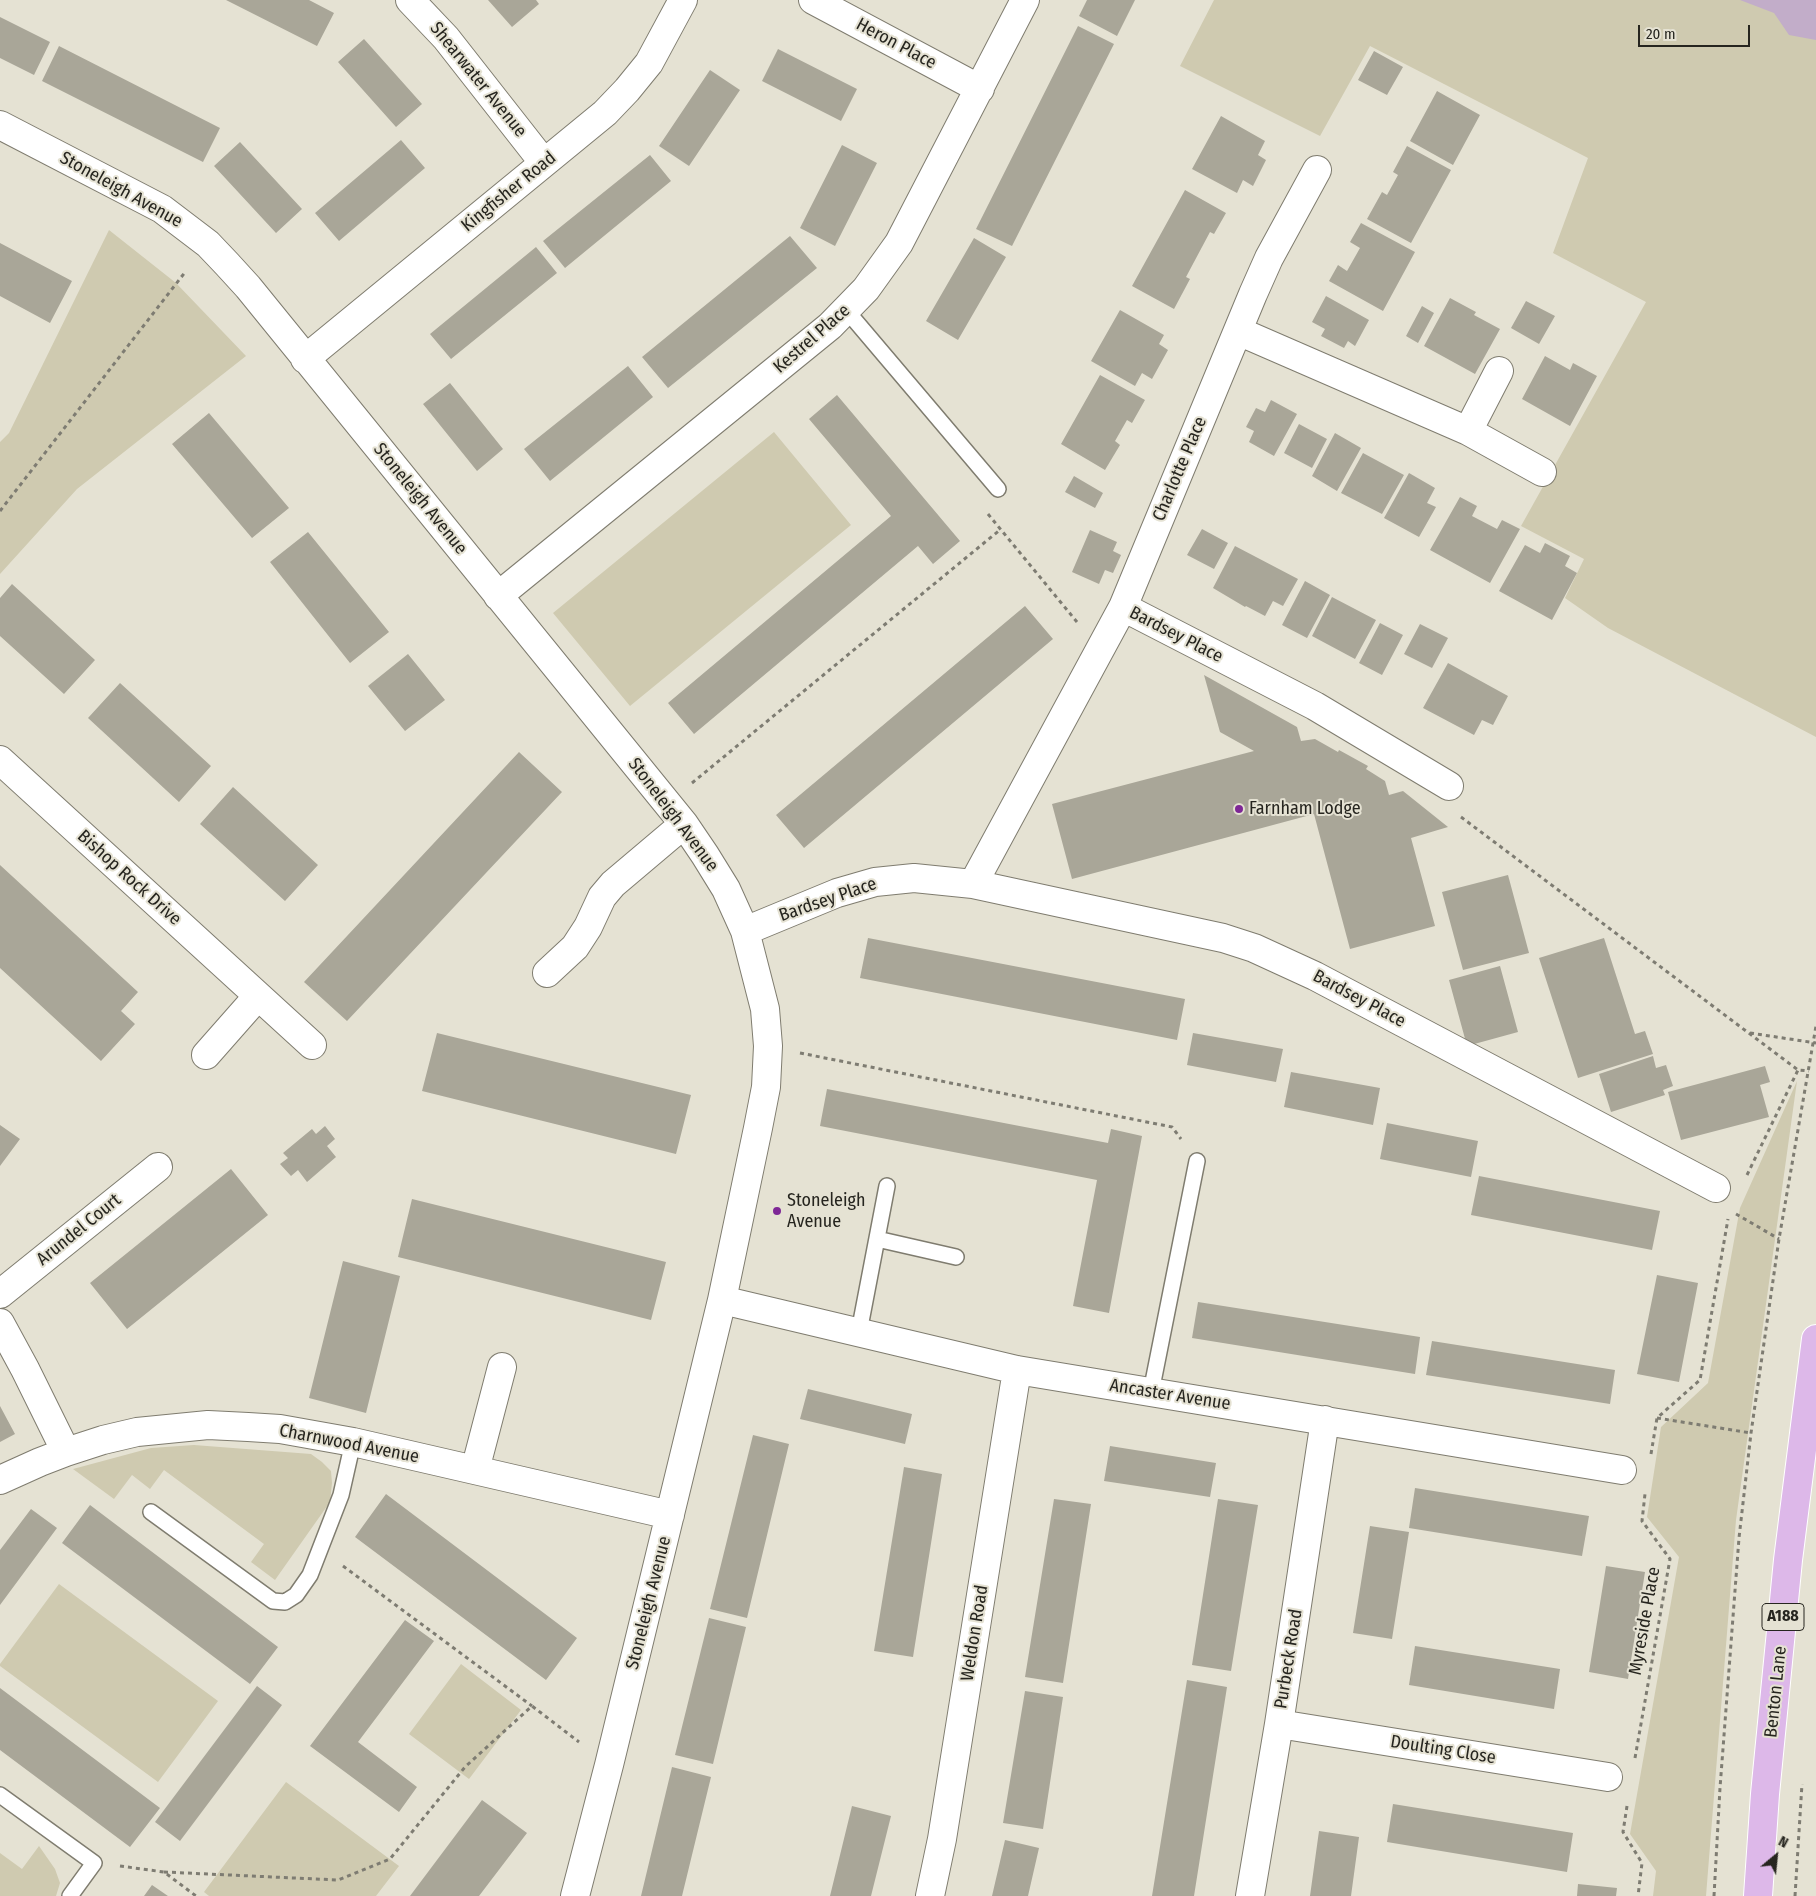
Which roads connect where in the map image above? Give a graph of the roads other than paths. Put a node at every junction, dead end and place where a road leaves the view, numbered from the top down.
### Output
1 (410, 0) edge
2 (683, 0) edge
3 (813, 0) edge
4 (1025, 0) edge
5 (980, 89) junction
6 (0, 124) edge
7 (544, 163) junction
8 (1317, 170) dead end
9 (847, 311) junction
10 (1238, 331) junction
11 (305, 359) junction
12 (1499, 371) dead end
13 (1468, 431) junction
14 (1542, 472) dead end
15 (998, 489) dead end
16 (498, 596) junction
17 (1123, 607) junction
18 (0, 760) edge
19 (1450, 786) road end
20 (684, 824) junction
21 (973, 884) junction
22 (745, 931) junction
23 (548, 973) dead end
24 (258, 996) junction
25 (312, 1045) dead end
26 (206, 1055) dead end
27 (1197, 1161) road end
28 (158, 1167) dead end
29 (888, 1186) dead end
30 (1716, 1188) dead end
31 (877, 1239) junction
32 (956, 1257) dead end
33 (0, 1294) edge
34 (722, 1300) junction
35 (0, 1324) edge
36 (859, 1332) junction
37 (1816, 1339) edge
38 (502, 1366) dead end
39 (1017, 1370) junction
40 (1151, 1392) junction
41 (1325, 1420) junction
42 (353, 1442) junction
43 (66, 1452) junction
44 (475, 1470) junction
45 (1622, 1470) dead end
46 (0, 1480) edge
47 (151, 1512) dead end
48 (670, 1515) junction
49 (1279, 1724) junction
50 (1608, 1777) dead end
51 (0, 1795) edge
52 (70, 1896) edge
53 (575, 1896) edge
54 (930, 1896) edge
55 (1250, 1896) edge
56 (1758, 1896) edge

1 - 7 street, Shearwater Avenue
2 - 7 street, Kingfisher Road
3 - 5 street, Heron Place
4 - 5 street, Kestrel Place
5 - 9 street, Kestrel Place
6 - 11 street, Stoneleigh Avenue
7 - 11 street, Kingfisher Road
8 - 10 street, Charlotte Place
9 - 15 lane
9 - 16 street, Kestrel Place
10 - 13 street
10 - 17 street, Charlotte Place
11 - 16 street, Stoneleigh Avenue
12 - 13 street
13 - 14 street
16 - 20 street, Stoneleigh Avenue
17 - 19 street, Bardsey Place
17 - 21 street, Bardsey Place
18 - 24 street, Bishop Rock Drive
20 - 22 street, Stoneleigh Avenue
20 - 23 street
21 - 22 street, Bardsey Place
21 - 30 street, Bardsey Place
22 - 34 street, Stoneleigh Avenue
24 - 25 street, Bishop Rock Drive
24 - 26 street
27 - 40 lane
28 - 33 street, Arundel Court
29 - 31 lane
31 - 32 lane
31 - 36 lane
34 - 36 street, Ancaster Avenue
34 - 48 street, Stoneleigh Avenue
35 - 43 street
36 - 39 street, Ancaster Avenue
37 - 56 main road, Benton Lane / A188
38 - 44 street
39 - 40 street, Ancaster Avenue
39 - 54 street, Weldon Road
40 - 41 street, Ancaster Avenue
41 - 45 street, Ancaster Avenue
41 - 49 street, Purbeck Road
42 - 43 street, Charnwood Avenue
42 - 44 street, Charnwood Avenue
42 - 47 lane
43 - 46 street, Charnwood Avenue
44 - 48 street, Charnwood Avenue
48 - 53 street, Stoneleigh Avenue
49 - 50 street, Doulting Close
49 - 55 street, Purbeck Road
51 - 52 lane

